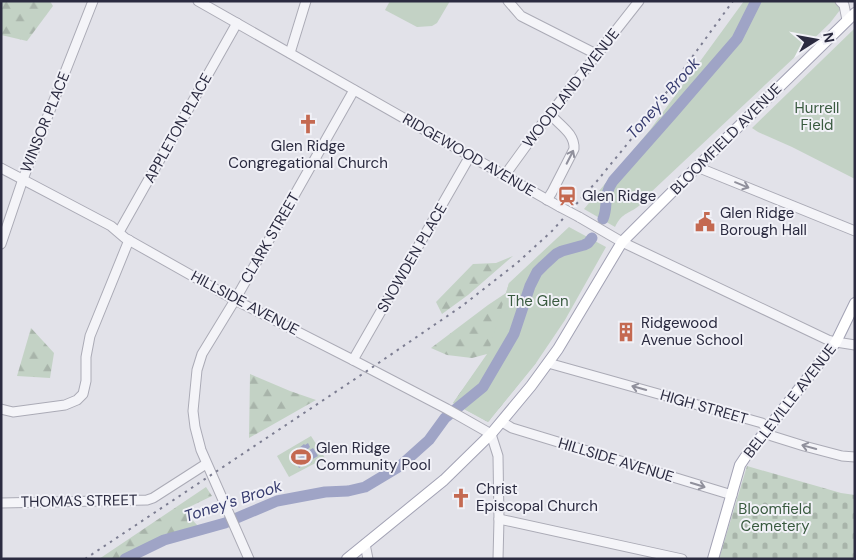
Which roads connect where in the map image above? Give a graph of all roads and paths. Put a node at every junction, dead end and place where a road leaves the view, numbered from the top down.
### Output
1 (93, 1) edge
2 (198, 1) edge
3 (306, 1) edge
4 (508, 1) edge
5 (639, 1) edge
6 (840, 1) edge
7 (851, 16) edge
8 (237, 23) junction
9 (290, 53) junction
10 (598, 55) junction
11 (354, 90) junction
12 (550, 114) junction
13 (470, 156) junction
14 (696, 167) junction
15 (1, 168) edge
16 (505, 176) junction
17 (23, 179) junction
18 (547, 200) junction
19 (855, 231) edge
20 (119, 232) junction
21 (129, 240) junction
22 (622, 242) junction
23 (1, 244) edge
24 (235, 300) junction
25 (855, 303) edge
26 (836, 342) junction
27 (855, 345) edge
28 (353, 360) junction
29 (548, 363) junction
30 (1, 409) edge
31 (502, 422) junction
32 (767, 429) junction
33 (491, 434) junction
34 (855, 457) edge
35 (206, 464) junction
36 (732, 495) junction
37 (1, 503) edge
38 (499, 519) junction
39 (365, 544) junction
40 (249, 559) edge
41 (347, 559) edge
42 (368, 559) edge
43 (498, 559) edge
44 (682, 559) edge
45 (712, 559) edge

1 - 17 street, WINSOR PLACE
2 - 8 street, RIDGEWOOD AVENUE
3 - 9 street
4 - 10 street
5 - 10 street, WOODLAND AVENUE
6 - 7 street
7 - 14 main road, BLOOMFIELD AVENUE
8 - 9 street, RIDGEWOOD AVENUE
8 - 20 street, APPLETON PLACE
9 - 11 street, RIDGEWOOD AVENUE
10 - 12 street, WOODLAND AVENUE
11 - 13 street, RIDGEWOOD AVENUE
11 - 24 street, CLARK STREET
12 - 16 street, WOODLAND AVENUE
18 -> 12 street
13 - 16 street, RIDGEWOOD AVENUE
13 - 28 street, SNOWDEN PLACE
14 -> 19 street
14 - 22 main road, BLOOMFIELD AVENUE
15 - 17 street, HILLSIDE AVENUE
16 - 18 street, RIDGEWOOD AVENUE
17 - 20 street, HILLSIDE AVENUE
17 - 23 street, WINSOR PLACE
18 - 22 street, RIDGEWOOD AVENUE, bridge
20 - 21 street, HILLSIDE AVENUE
21 - 24 street, HILLSIDE AVENUE
21 - 30 street
22 - 26 street, RIDGEWOOD AVENUE
22 - 29 main road, BLOOMFIELD AVENUE
24 - 28 street, HILLSIDE AVENUE
24 - 35 street, CLARK STREET
25 - 26 main road, BELLEVILLE AVENUE
26 - 27 street, RIDGEWOOD AVENUE
26 - 32 main road, BELLEVILLE AVENUE
28 - 33 street, HILLSIDE AVENUE
29 - 31 main road, BLOOMFIELD AVENUE
32 -> 29 street, HIGH STREET
31 - 33 main road, BLOOMFIELD AVENUE
31 -> 36 street, HILLSIDE AVENUE
34 -> 32 street, HIGH STREET
32 - 36 main road, BELLEVILLE AVENUE
33 - 38 street
33 - 39 main road, BLOOMFIELD AVENUE
35 - 37 street, THOMAS STREET
35 - 40 street, CLARK STREET
36 - 45 main road, BELLEVILLE AVENUE
38 - 43 street
38 - 44 street
39 - 41 main road, BLOOMFIELD AVENUE
39 - 42 street

